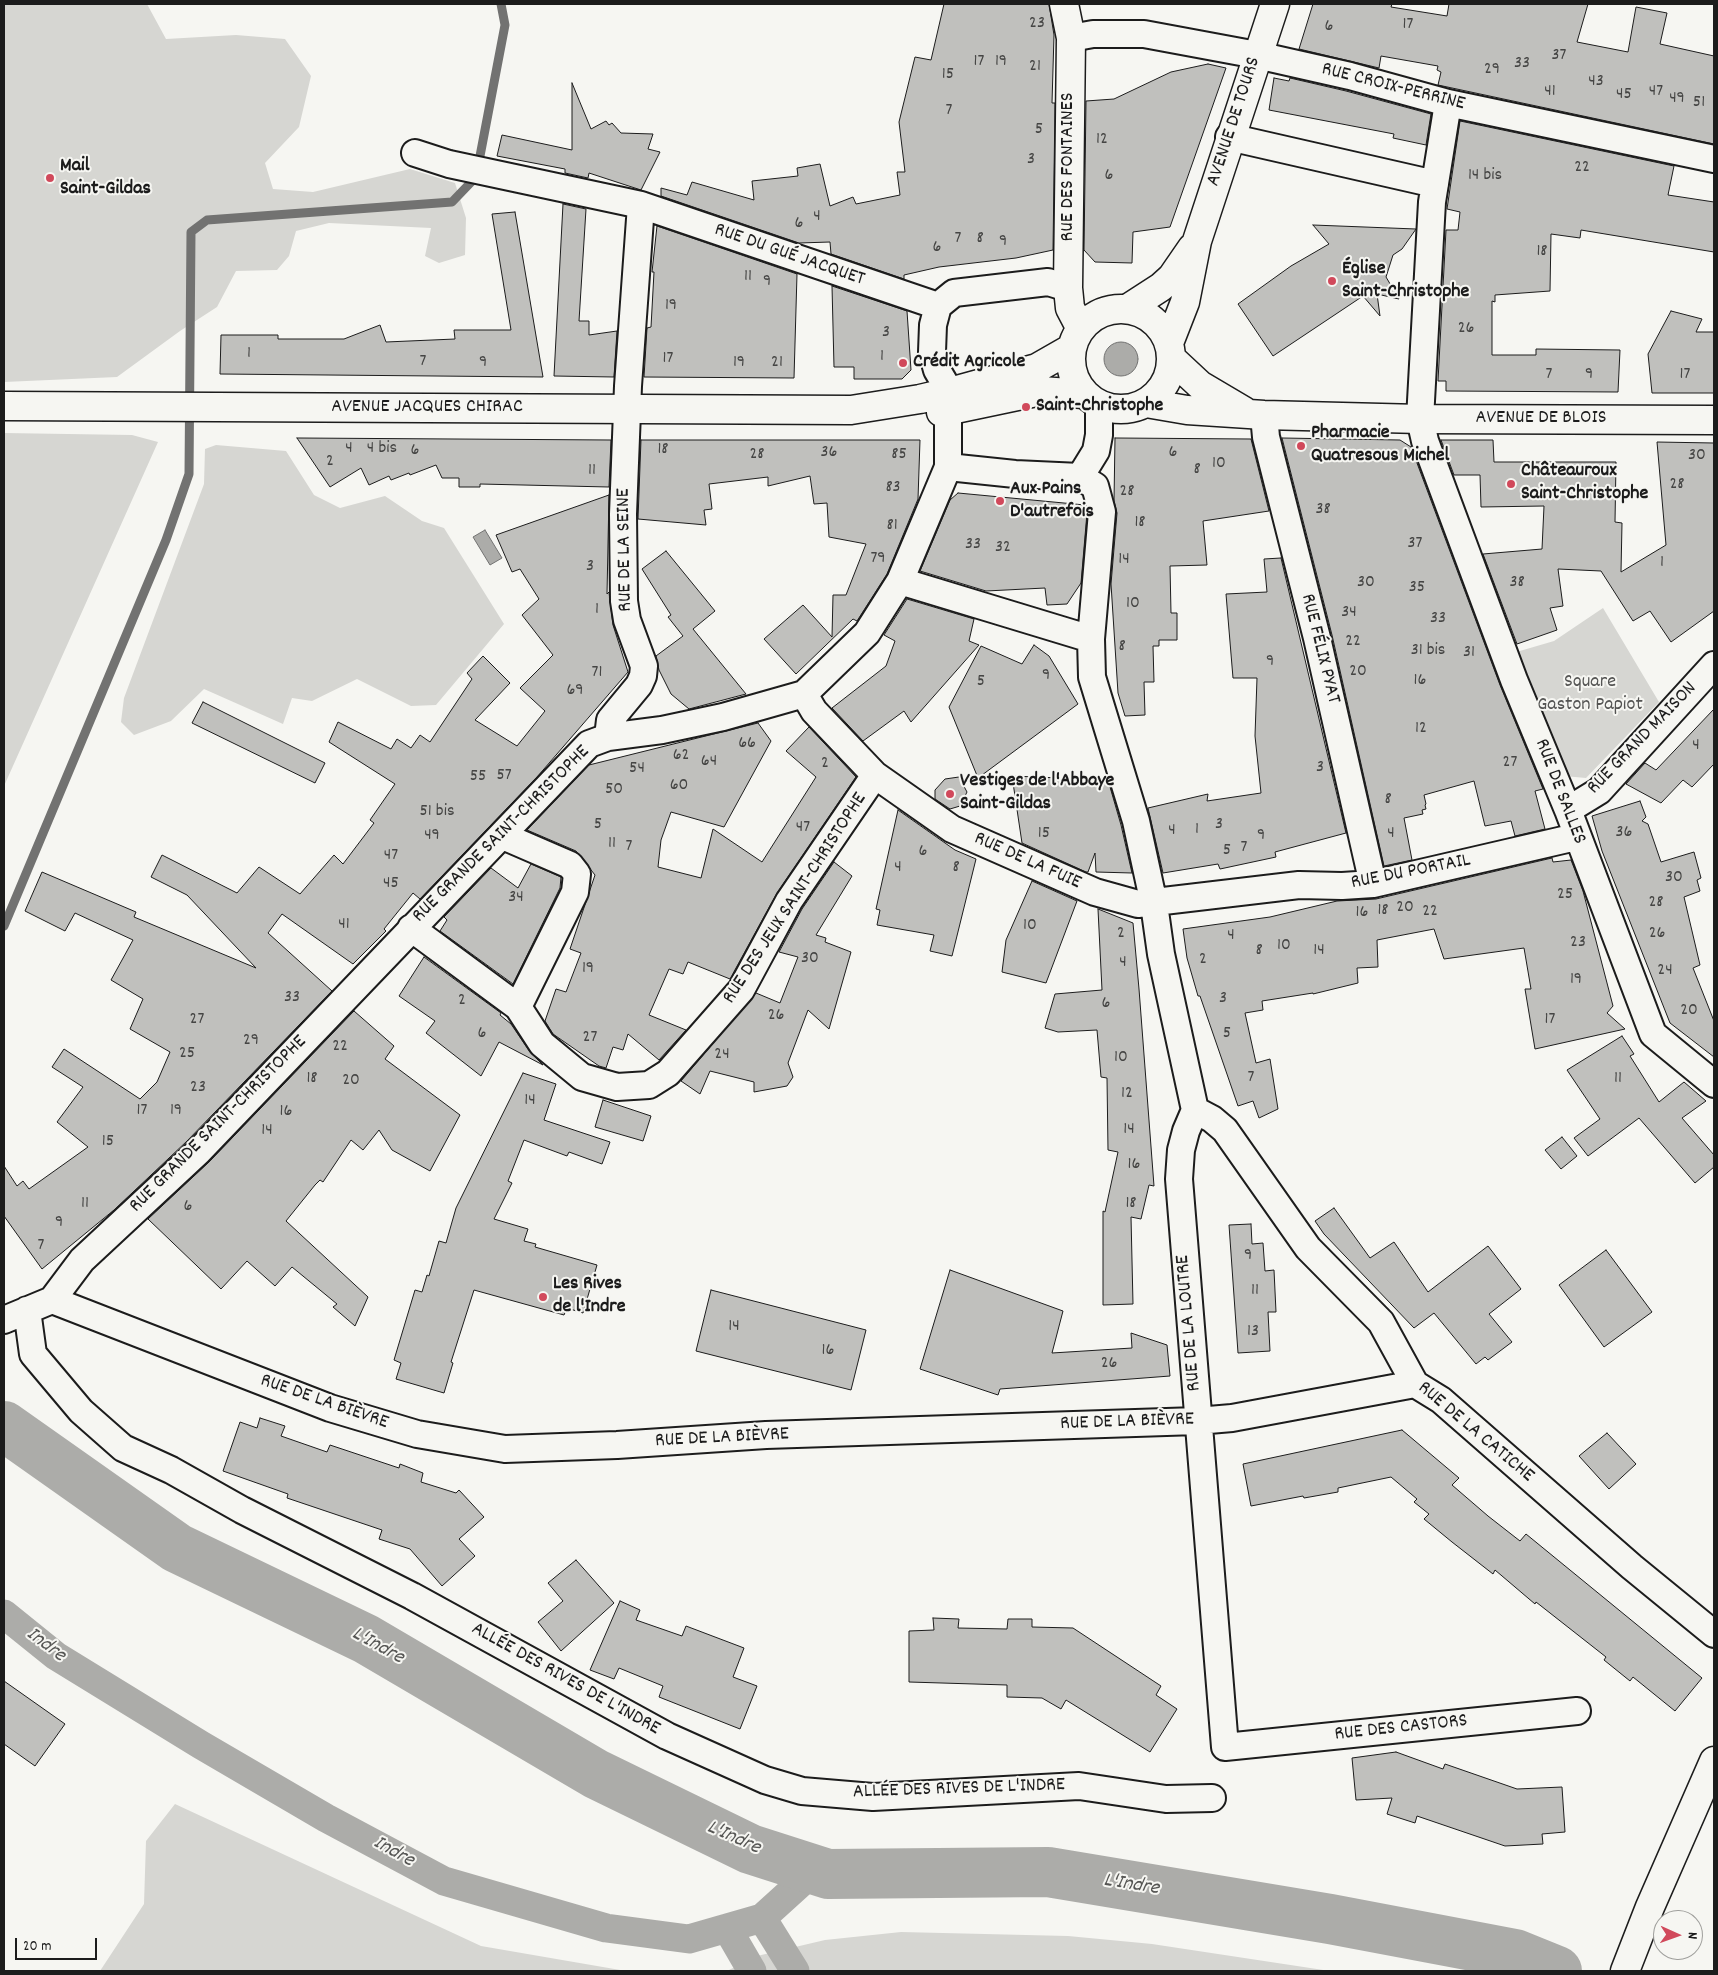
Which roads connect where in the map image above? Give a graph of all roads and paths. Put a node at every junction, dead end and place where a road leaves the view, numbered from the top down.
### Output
1 (1064, 4) edge
2 (1275, 4) edge
3 (1071, 38) junction
4 (1257, 55) junction
5 (1448, 103) junction
6 (1229, 137) junction
7 (415, 153) dead end
8 (1714, 159) edge
9 (1435, 184) junction
10 (641, 205) junction
11 (1197, 240) junction
12 (1068, 288) junction
13 (938, 306) junction
14 (1127, 309) junction
15 (1076, 339) junction
16 (1170, 351) junction
17 (1092, 399) junction
18 (949, 401) junction
19 (1146, 403) junction
20 (4, 406) edge
21 (627, 408) junction
22 (1256, 414) junction
23 (1420, 418) junction
24 (1714, 420) edge
25 (948, 467) junction
26 (1080, 477) junction
27 (900, 581) junction
28 (1091, 639) junction
29 (1714, 665) edge
30 (804, 694) junction
31 (608, 737) junction
32 (875, 775) junction
33 (1568, 810) junction
34 (503, 836) junction
35 (1576, 837) junction
36 (1373, 884) junction
37 (1154, 904) junction
38 (411, 928) junction
39 (518, 1007) junction
40 (1714, 1084) edge
41 (1195, 1110) junction
42 (52, 1300) junction
43 (16, 1315) edge
44 (1415, 1384) junction
45 (1198, 1421) junction
46 (1714, 1634) edge
47 (1577, 1711) dead end
48 (1225, 1747) joint
49 (1714, 1761) edge
50 (1212, 1798) dead end
51 (1625, 1971) edge

1 - 3 main road, RUE DES FONTAINES
2 - 4 main road, AVENUE DE TOURS
3 - 4 street, RUE CROIX-PERRINE
3 - 12 main road, RUE DES FONTAINES
4 - 5 street, RUE CROIX-PERRINE
4 - 6 main road, AVENUE DE TOURS
5 - 8 street, RUE CROIX-PERRINE
5 - 9 street, RUE DE SALLES
6 - 9 street
6 - 11 main road, AVENUE DE TOURS
7 - 10 street, RUE DU GUÉ JACQUET
9 - 23 street, RUE DE SALLES
10 - 13 street, RUE DU GUÉ JACQUET
10 - 21 street
11 - 14 main road, AVENUE DE TOURS
11 - 16 main road, AVENUE DE TOURS
12 - 13 street
12 - 15 main road, RUE DES FONTAINES
13 - 18 street
14 - 15 main road
14 - 16 main road
15 - 17 main road
15 - 18 main road
16 - 19 main road
16 - 22 main road
17 - 18 main road
17 - 19 main road
17 - 26 street
18 - 21 main road, AVENUE JACQUES CHIRAC
18 - 25 street, RUE GRANDE SAINT-CHRISTOPHE
19 - 22 main road, AVENUE DE BLOIS
20 - 21 main road, AVENUE JACQUES CHIRAC
21 - 31 street, RUE DE LA SEINE
22 - 23 main road, AVENUE DE BLOIS
22 - 36 street, RUE FÉLIX PYAT
23 - 24 main road, AVENUE DE BLOIS
23 - 33 street, RUE DE SALLES
25 - 26 street
25 - 27 street, RUE GRANDE SAINT-CHRISTOPHE
26 - 28 street
27 - 28 street
27 - 30 street, RUE GRANDE SAINT-CHRISTOPHE
28 - 37 street
29 - 33 street, RUE GRAND MAISON
30 - 31 street, RUE GRANDE SAINT-CHRISTOPHE
30 - 32 street, RUE DE LA FUIE
31 - 34 street, RUE GRANDE SAINT-CHRISTOPHE
32 - 37 street, RUE DE LA FUIE
32 - 39 street, RUE DES JEUX SAINT-CHRISTOPHE
33 - 35 street, RUE DE SALLES
34 - 38 street, RUE GRANDE SAINT-CHRISTOPHE
34 - 39 street
35 - 36 street, RUE DU PORTAIL
35 - 40 street, RUE DE SALLES
36 - 37 street, RUE DU PORTAIL
37 - 41 street
38 - 39 street, RUE DES JEUX SAINT-CHRISTOPHE
38 - 42 street, RUE GRANDE SAINT-CHRISTOPHE
41 - 44 street, RUE DE LA CATICHE
41 - 45 street, RUE DE LA LOUTRE
42 - 43 street
42 - 45 street, RUE DE LA BIÈVRE
43 - 50 street, ALLÉE DES RIVES DE L'INDRE
44 - 45 street, RUE DE LA BIÈVRE
44 - 46 street, RUE DE LA CATICHE
45 - 48 street, RUE DE LA LOUTRE
47 - 48 street, RUE DES CASTORS
49 - 51 main road

